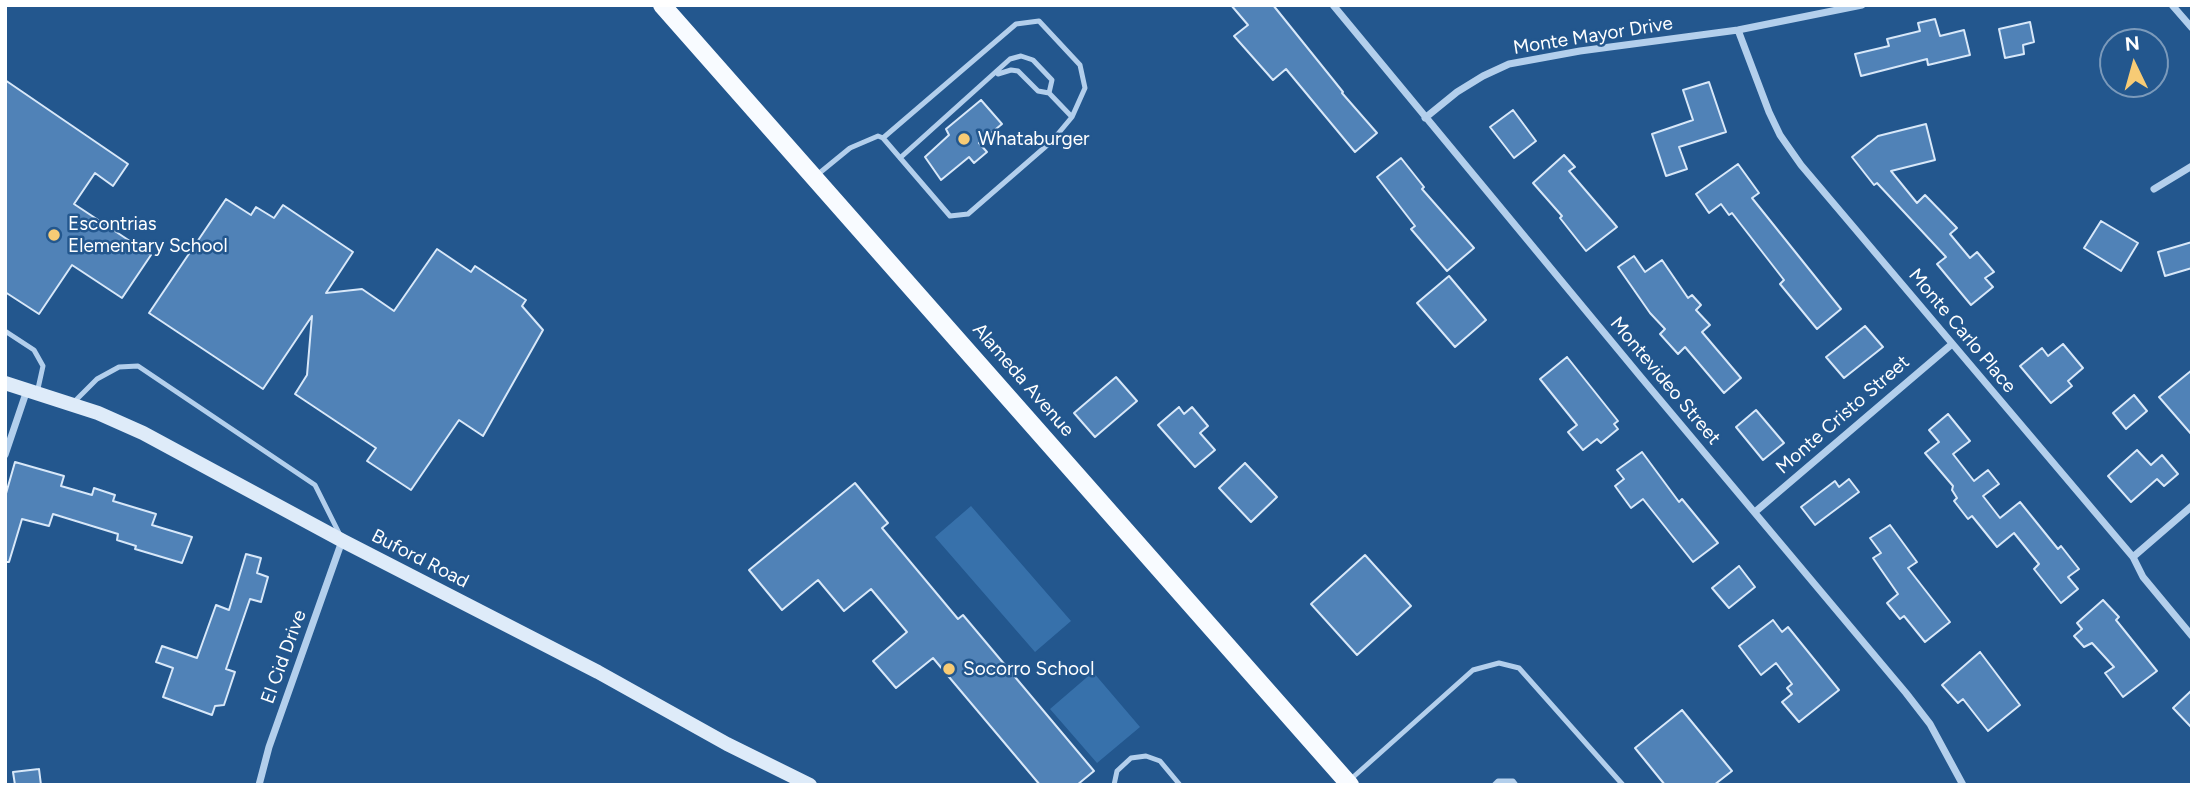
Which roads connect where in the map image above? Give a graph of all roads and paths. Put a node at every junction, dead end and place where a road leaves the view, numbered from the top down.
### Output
1 (662, 5) edge
2 (1333, 5) edge
3 (1862, 5) edge
4 (2172, 5) edge
5 (2192, 28) edge
6 (1738, 30) junction
7 (993, 77) junction
8 (1049, 93) junction
9 (1072, 117) junction
10 (1425, 118) junction
11 (883, 138) junction
12 (900, 158) junction
13 (2192, 166) edge
14 (815, 177) junction
15 (2154, 189) dead end
16 (5, 331) edge
17 (1952, 344) junction
18 (5, 383) edge
19 (32, 391) junction
20 (72, 405) junction
21 (5, 455) edge
22 (2192, 506) edge
23 (1755, 512) junction
24 (343, 541) junction
25 (2133, 558) junction
26 (2192, 636) edge
27 (1349, 783) edge
28 (259, 785) edge
29 (809, 785) edge
30 (1114, 785) edge
31 (1180, 785) edge
32 (1494, 785) edge
33 (1516, 785) edge
34 (1623, 785) edge
35 (1963, 785) edge

1 - 14 main road, Alameda Avenue
2 - 10 street, Montevideo Street
3 - 6 street, Monte Mayor Drive
4 - 5 street
6 - 10 street, Monte Mayor Drive
6 - 17 street, Monte Carlo Place
7 - 8 lane
7 - 8 lane
7 - 12 lane
8 - 9 lane
9 - 11 lane
9 - 12 lane
10 - 23 street, Montevideo Street
11 - 12 lane
11 - 14 lane
13 - 15 street
14 - 27 main road, Alameda Avenue
16 - 19 lane
17 - 23 street, Monte Cristo Street
17 - 25 street, Monte Carlo Place
18 - 19 street, Buford Road
19 - 20 street, Buford Road
19 - 21 street
20 - 24 street, Buford Road
20 - 24 lane
22 - 25 street
23 - 35 street, Montevideo Street
24 - 28 street, El Cid Drive
24 - 29 street, Buford Road
25 - 26 street, Monte Carlo Place
27 - 34 lane
30 - 31 lane
32 - 33 lane

